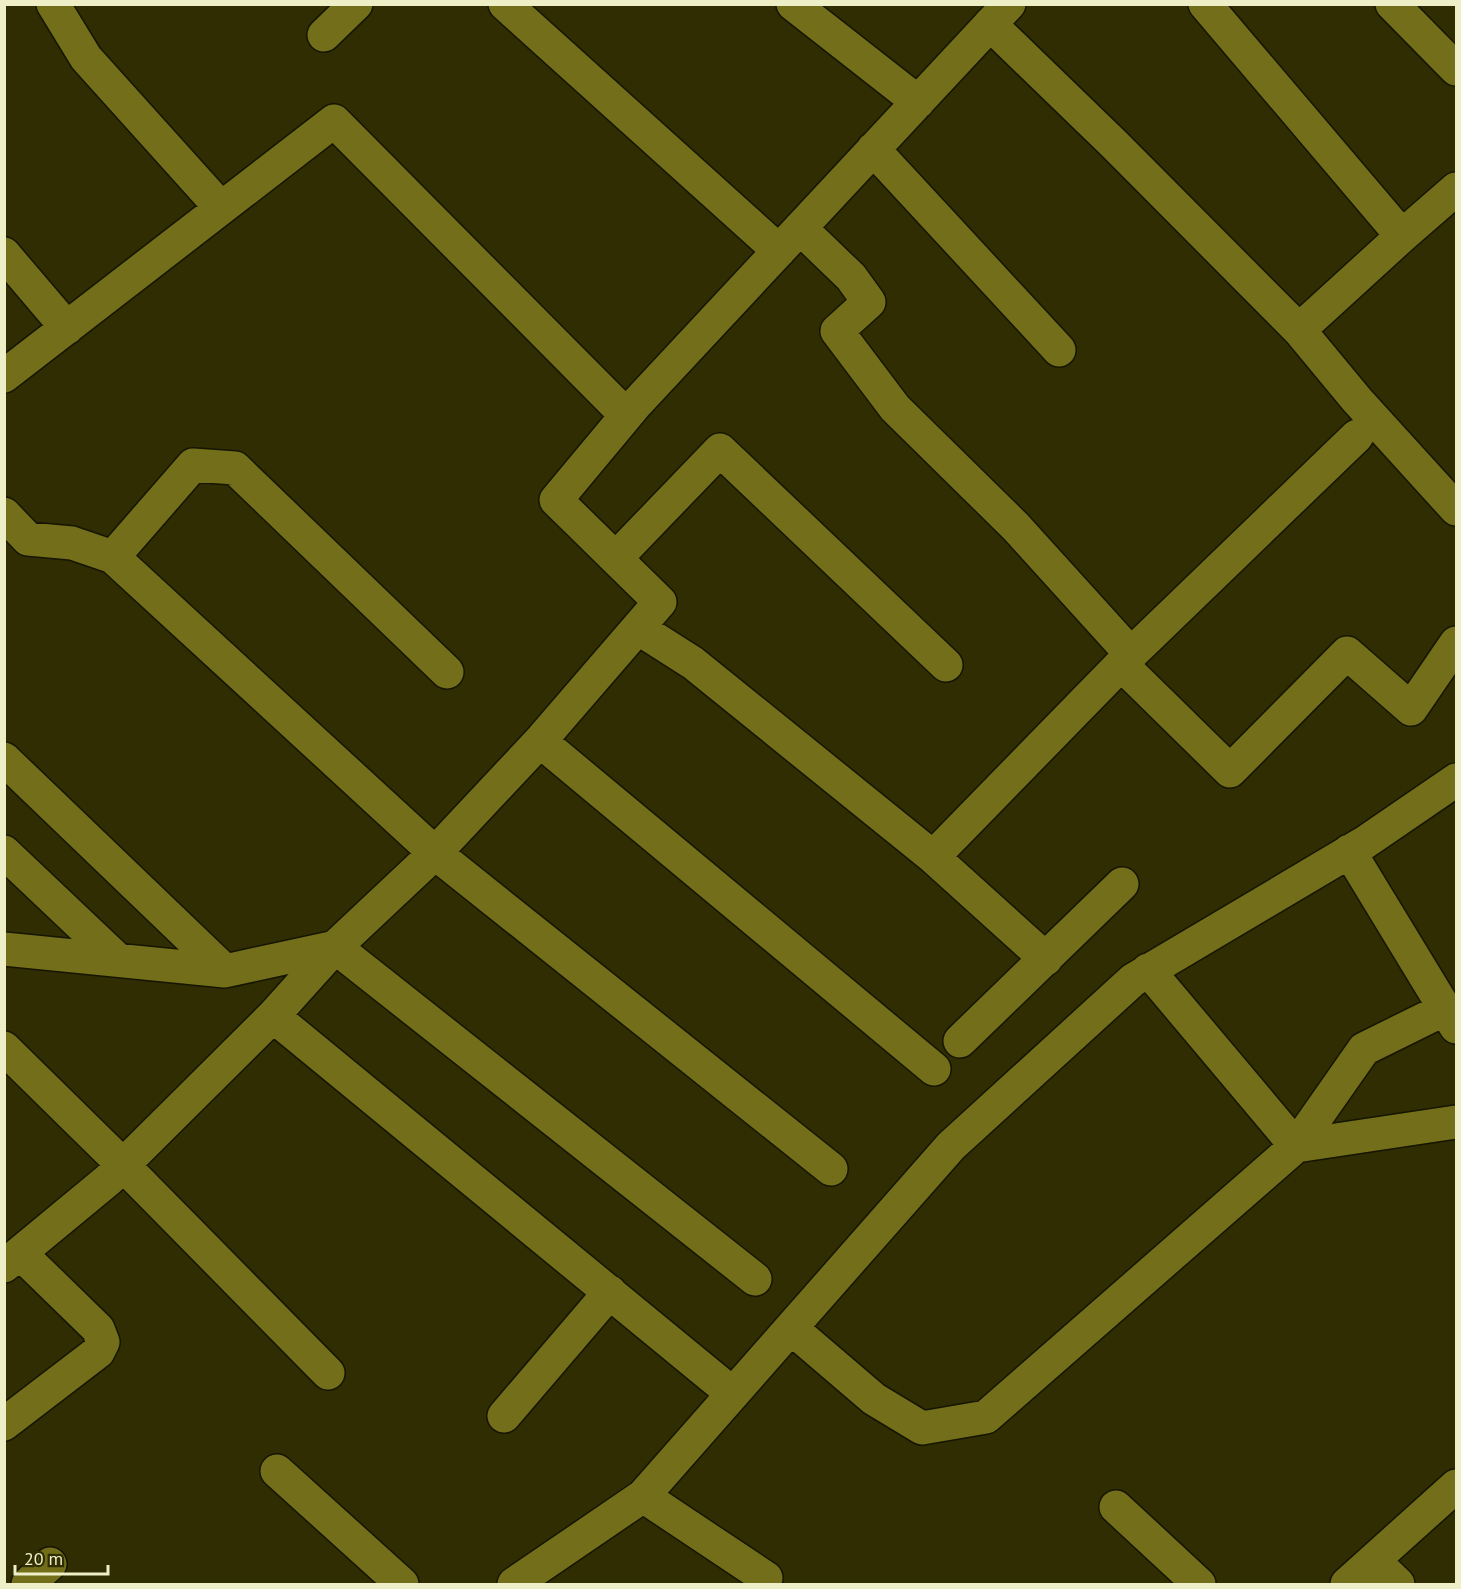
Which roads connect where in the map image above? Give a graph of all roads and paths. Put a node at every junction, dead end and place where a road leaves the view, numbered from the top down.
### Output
1 (53, 4) edge
2 (356, 4) edge
3 (505, 4) edge
4 (793, 4) edge
5 (1205, 4) edge
6 (1392, 4) edge
7 (1000, 14) edge
8 (324, 34) dead end
9 (1456, 69) edge
10 (918, 102) junction
11 (873, 149) junction
12 (1456, 189) edge
13 (221, 208) junction
14 (1402, 236) junction
15 (790, 239) junction
16 (4, 254) edge
17 (66, 328) junction
18 (1299, 330) junction
19 (1059, 350) dead end
20 (4, 376) edge
21 (626, 415) junction
22 (1357, 436) dead end
23 (1456, 509) edge
24 (4, 514) edge
25 (113, 557) junction
26 (616, 558) junction
27 (638, 628) junction
28 (1456, 643) edge
29 (1126, 659) junction
30 (946, 665) dead end
31 (447, 672) dead end
32 (540, 741) junction
33 (4, 759) edge
34 (1456, 780) edge
35 (4, 852) edge
36 (1349, 852) junction
37 (435, 853) junction
38 (933, 856) junction
39 (1122, 884) dead end
40 (335, 947) junction
41 (4, 949) edge
42 (1046, 959) junction
43 (118, 960) junction
44 (1148, 970) junction
45 (225, 971) junction
46 (273, 1016) junction
47 (1451, 1018) edge
48 (960, 1041) dead end
49 (4, 1048) edge
50 (934, 1069) dead end
51 (1456, 1122) edge
52 (1296, 1146) junction
53 (123, 1165) junction
54 (831, 1169) dead end
55 (12, 1259) edge
56 (755, 1279) dead end
57 (610, 1292) junction
58 (791, 1328) junction
59 (328, 1373) dead end
60 (733, 1394) junction
61 (504, 1416) dead end
62 (4, 1424) edge
63 (277, 1471) dead end
64 (1456, 1486) edge
65 (643, 1496) junction
66 (1116, 1507) dead end
67 (1374, 1561) junction
68 (767, 1582) edge
69 (402, 1584) edge
70 (514, 1584) edge
71 (1199, 1584) edge
72 (1347, 1584) edge
73 (1398, 1584) edge

1 - 13 street
2 - 8 street
3 - 15 street
4 - 10 street
5 - 14 street
6 - 9 street
7 - 10 street
7 - 18 street
10 - 11 street
11 - 15 street
11 - 19 street
12 - 14 street
13 - 17 street
13 - 21 street
14 - 18 street
15 - 21 street
15 - 29 street
16 - 17 street
17 - 20 street
18 - 23 street
21 - 26 street
22 - 29 street
24 - 25 street
25 - 31 street
25 - 37 street
26 - 27 street
26 - 30 street
27 - 32 street
27 - 38 street
28 - 29 street
29 - 38 street
32 - 37 street
32 - 50 street
33 - 45 street
34 - 36 street
35 - 43 street
36 - 44 street
36 - 47 street
37 - 40 street
37 - 54 street
38 - 42 street
39 - 42 street
40 - 45 street
40 - 46 street
40 - 56 street
41 - 43 street
42 - 48 street
43 - 45 street
44 - 52 street
44 - 58 street
46 - 53 street
46 - 57 street
47 - 52 street
49 - 53 street
51 - 52 street
52 - 58 street
53 - 55 street
53 - 59 street
55 - 62 street
57 - 60 street
57 - 61 street
58 - 60 street
60 - 65 street
63 - 69 street
64 - 67 street
65 - 68 street
65 - 70 street
66 - 71 street
67 - 72 street
67 - 73 street

